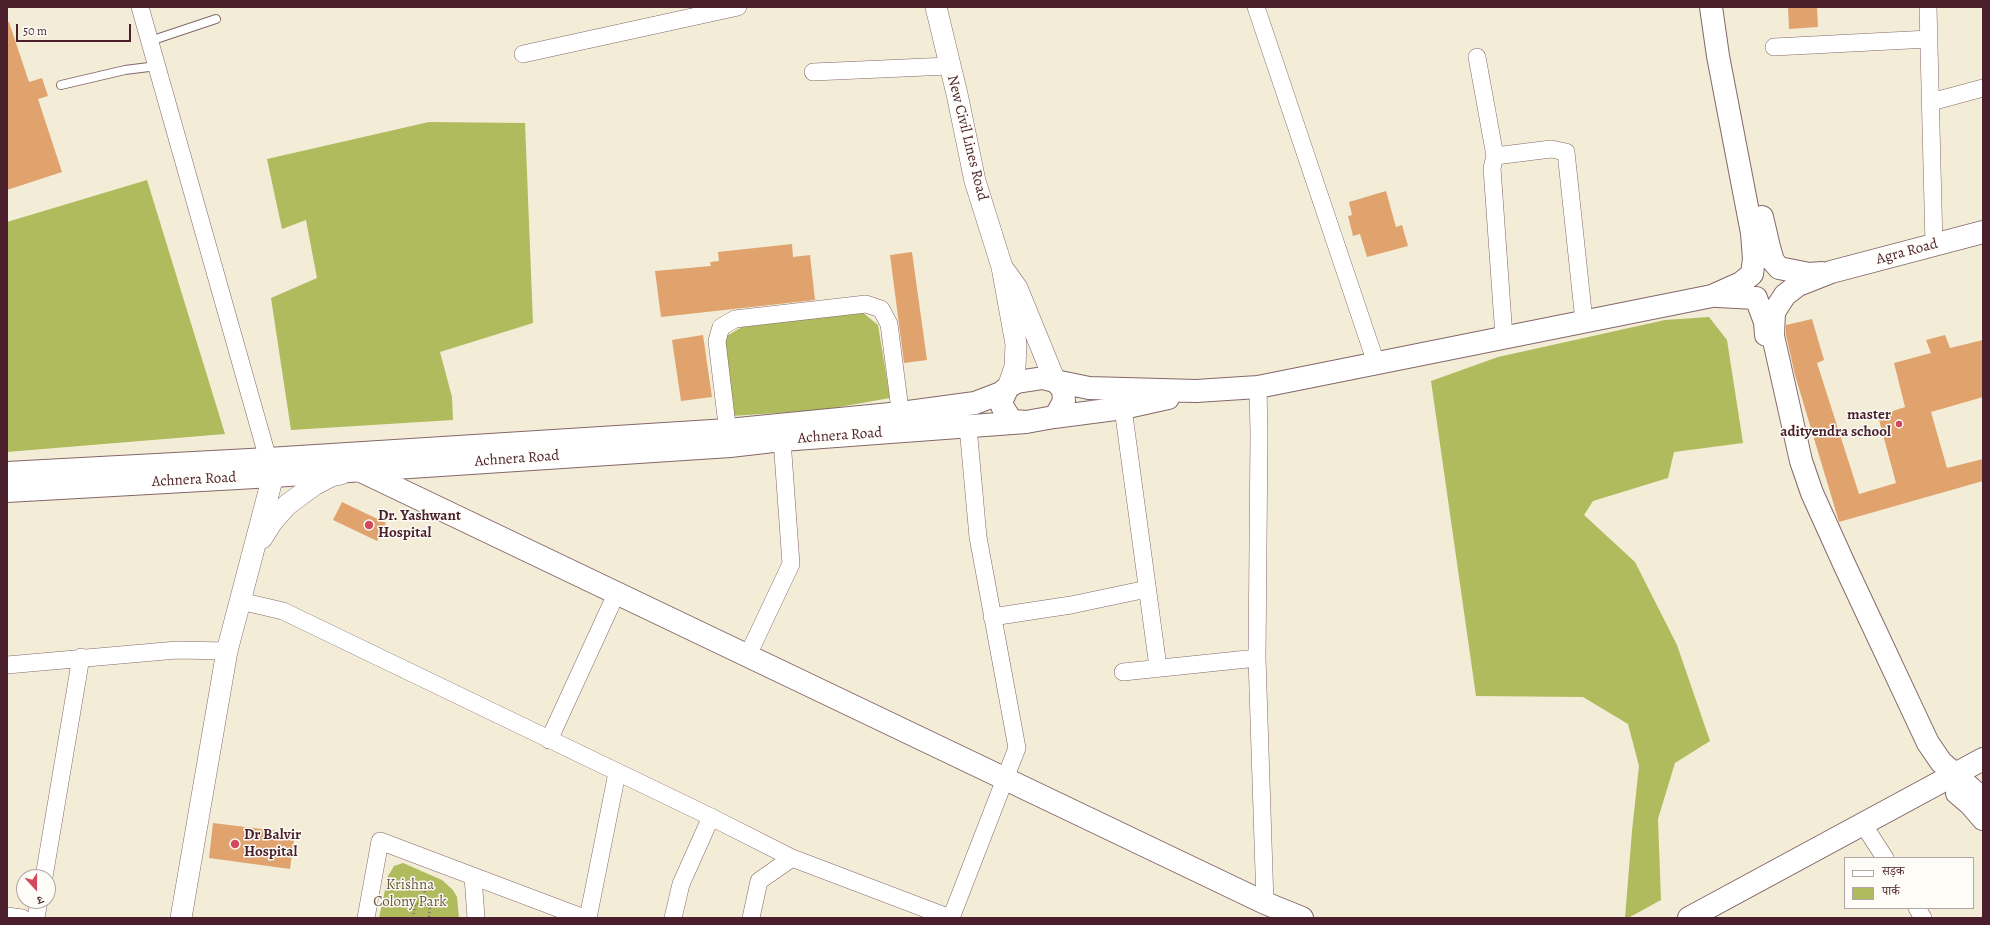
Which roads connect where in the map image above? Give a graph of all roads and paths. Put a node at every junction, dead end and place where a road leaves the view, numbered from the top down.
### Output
1 (140, 7) edge
2 (738, 7) edge
3 (936, 7) edge
4 (1256, 7) edge
5 (1711, 7) edge
6 (1725, 7) edge
7 (1928, 7) edge
8 (216, 19) dead end
9 (1929, 39) junction
10 (150, 41) junction
11 (1774, 48) dead end
12 (523, 54) dead end
13 (1477, 57) dead end
14 (157, 66) junction
15 (949, 66) junction
16 (813, 72) dead end
17 (61, 85) dead end
18 (1983, 88) edge
19 (1931, 102) junction
20 (1494, 156) junction
21 (1983, 232) edge
22 (1934, 245) junction
23 (1002, 267) junction
24 (1779, 268) junction
25 (1831, 272) junction
26 (1752, 274) junction
27 (1785, 295) junction
28 (1712, 296) junction
29 (1756, 298) junction
30 (1584, 321) junction
31 (1504, 337) junction
32 (1376, 363) junction
33 (1055, 381) junction
34 (1008, 387) junction
35 (1258, 387) junction
36 (1196, 391) junction
37 (1123, 408) junction
38 (1054, 417) junction
39 (902, 422) junction
40 (1026, 422) junction
41 (968, 427) junction
42 (729, 438) junction
43 (782, 440) junction
44 (271, 468) junction
45 (359, 470) junction
46 (7, 473) edge
47 (7, 491) edge
48 (253, 552) junction
49 (1147, 590) junction
50 (617, 592) junction
51 (240, 601) junction
52 (992, 617) junction
53 (227, 650) junction
54 (748, 655) junction
55 (81, 657) junction
56 (1257, 658) junction
57 (7, 665) edge
58 (1158, 667) junction
59 (1123, 672) dead end
60 (549, 740) junction
61 (1983, 759) edge
62 (617, 773) junction
63 (1949, 778) junction
64 (1005, 779) junction
65 (1983, 799) edge
66 (711, 817) junction
67 (1983, 819) edge
68 (1863, 824) junction
69 (1884, 857) edge
70 (792, 858) junction
71 (45, 869) edge
72 (473, 876) junction
73 (426, 882) dead end
74 (1266, 903) junction
75 (423, 904) junction
76 (1918, 909) edge
77 (7, 916) edge
78 (22, 918) edge
79 (181, 918) edge
80 (366, 918) edge
81 (413, 918) edge
82 (429, 918) edge
83 (476, 918) edge
84 (584, 918) edge
85 (588, 918) edge
86 (673, 918) edge
87 (751, 918) edge
88 (951, 918) edge
89 (1302, 918) edge
90 (1689, 918) edge
91 (1923, 918) edge

1 - 10 street
2 - 12 street
3 - 15 street, New Civil Lines Road
4 - 32 street
5 - 26 main road
6 - 24 main road
7 - 9 street
8 - 10 lane
9 - 11 street
9 - 19 street
10 - 14 street
13 - 20 street
14 - 17 lane
14 - 44 street
15 - 16 street
15 - 23 street, New Civil Lines Road
18 - 19 street
19 - 22 street
20 - 30 street
20 - 31 street
21 - 22 main road, Agra Road
22 - 25 main road, Agra Road
23 - 33 street
23 - 34 street
24 - 25 main road
24 - 26 main road
24 - 27 main road
25 - 27 main road
26 - 28 main road
26 - 29 main road
27 - 29 main road
27 - 63 main road
28 - 29 main road
28 - 30 main road
29 - 63 main road
30 - 31 main road
31 - 32 main road
32 - 35 main road
33 - 34 main road
33 - 36 main road
33 - 38 main road
34 - 39 main road, Achnera Road
34 - 40 main road
35 - 36 main road
35 - 56 street
36 - 37 main road
37 - 38 main road
37 - 49 street
38 - 40 main road
39 - 41 main road, Achnera Road
39 - 42 main road, Achnera Road
39 - 42 street
39 - 43 main road, Achnera Road
40 - 41 main road, Achnera Road
41 - 52 street
42 - 43 main road, Achnera Road
42 - 44 main road, Achnera Road
42 - 45 main road, Achnera Road
43 - 54 street
44 - 45 main road, Achnera Road
44 - 46 main road, Achnera Road
44 - 47 main road, Achnera Road
44 - 48 street
45 - 48 street
45 - 50 main road
48 - 51 street
49 - 52 street
49 - 58 street
50 - 54 main road
50 - 60 street
51 - 53 street
51 - 60 street
52 - 64 street
53 - 55 street
53 - 79 street
54 - 64 main road
55 - 57 street
55 - 71 street
56 - 58 street
56 - 74 street
58 - 59 street
60 - 62 street
61 - 63 main road
62 - 66 street
62 - 85 street
63 - 65 main road
63 - 67 main road
63 - 68 main road
64 - 74 main road
64 - 88 street
66 - 70 street
66 - 86 street
68 - 69 street
68 - 90 main road
70 - 87 street
70 - 88 street
72 - 80 street
72 - 83 street
72 - 84 street
73 - 75 path
74 - 89 main road
75 - 81 path
75 - 82 path
76 - 91 street
77 - 78 street

